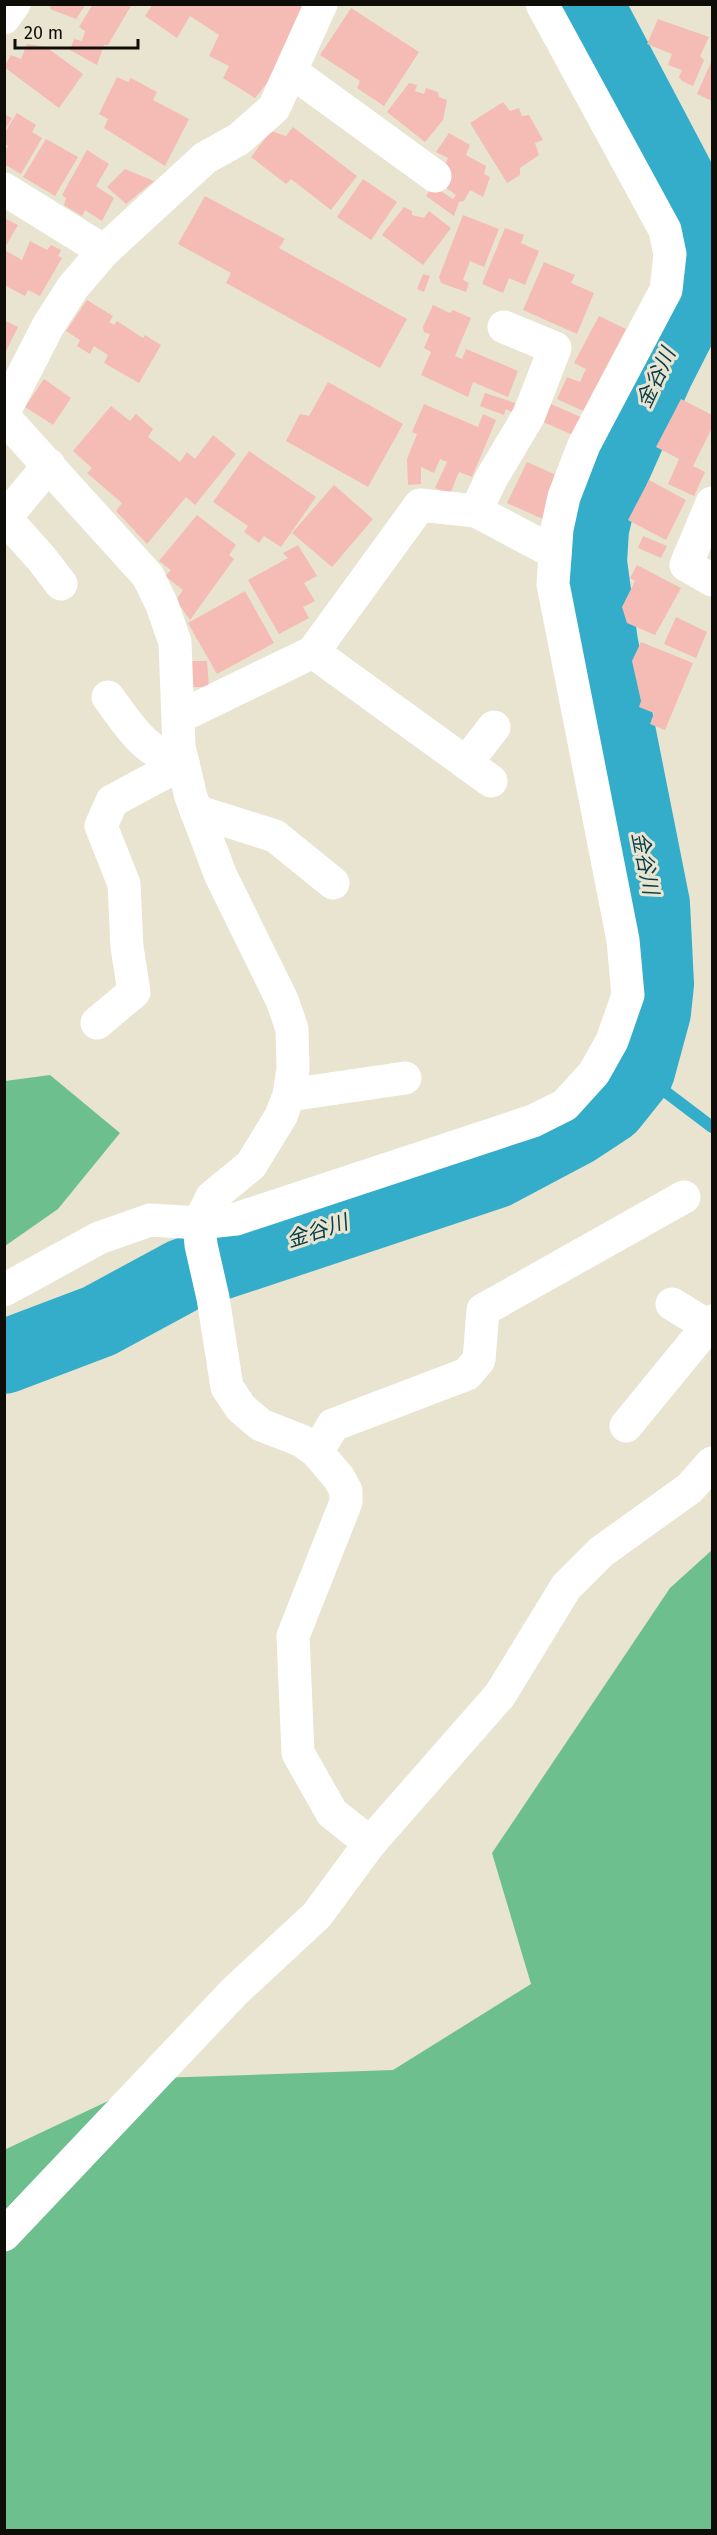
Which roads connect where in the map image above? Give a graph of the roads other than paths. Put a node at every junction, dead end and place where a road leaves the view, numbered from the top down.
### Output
1 (15, 4) edge
2 (321, 4) edge
3 (542, 4) edge
4 (4, 18) edge
5 (292, 72) junction
6 (435, 176) dead end
7 (4, 189) edge
8 (104, 251) junction
9 (504, 327) dead end
10 (4, 415) edge
11 (49, 465) junction
12 (712, 503) edge
13 (476, 511) junction
14 (555, 553) junction
15 (712, 580) edge
16 (61, 584) dead end
17 (313, 652) junction
18 (108, 697) dead end
19 (179, 717) junction
20 (494, 727) dead end
21 (183, 763) junction
22 (196, 811) junction
23 (333, 884) dead end
24 (97, 1023) dead end
25 (405, 1078) dead end
26 (289, 1095) junction
27 (684, 1197) dead end
28 (200, 1234) junction
29 (4, 1290) edge
30 (672, 1304) dead end
31 (710, 1323) edge
32 (626, 1426) dead end
33 (317, 1452) junction
34 (712, 1463) edge
35 (370, 1844) junction
36 (4, 2235) edge

1 - 4 street
2 - 5 street
3 - 14 street
5 - 6 street
5 - 8 street
7 - 8 street
8 - 10 street
9 - 13 street
10 - 11 street
11 - 16 street
11 - 19 street
12 - 15 street
13 - 14 street
13 - 17 street
14 - 28 street
17 - 19 street
17 - 20 street
18 - 21 street
19 - 21 street
21 - 22 street
21 - 24 street
22 - 23 street
22 - 26 street
25 - 26 street
26 - 28 street
27 - 33 street
28 - 29 street
28 - 33 street
30 - 31 street
31 - 32 street
33 - 35 street
34 - 35 street
35 - 36 street

